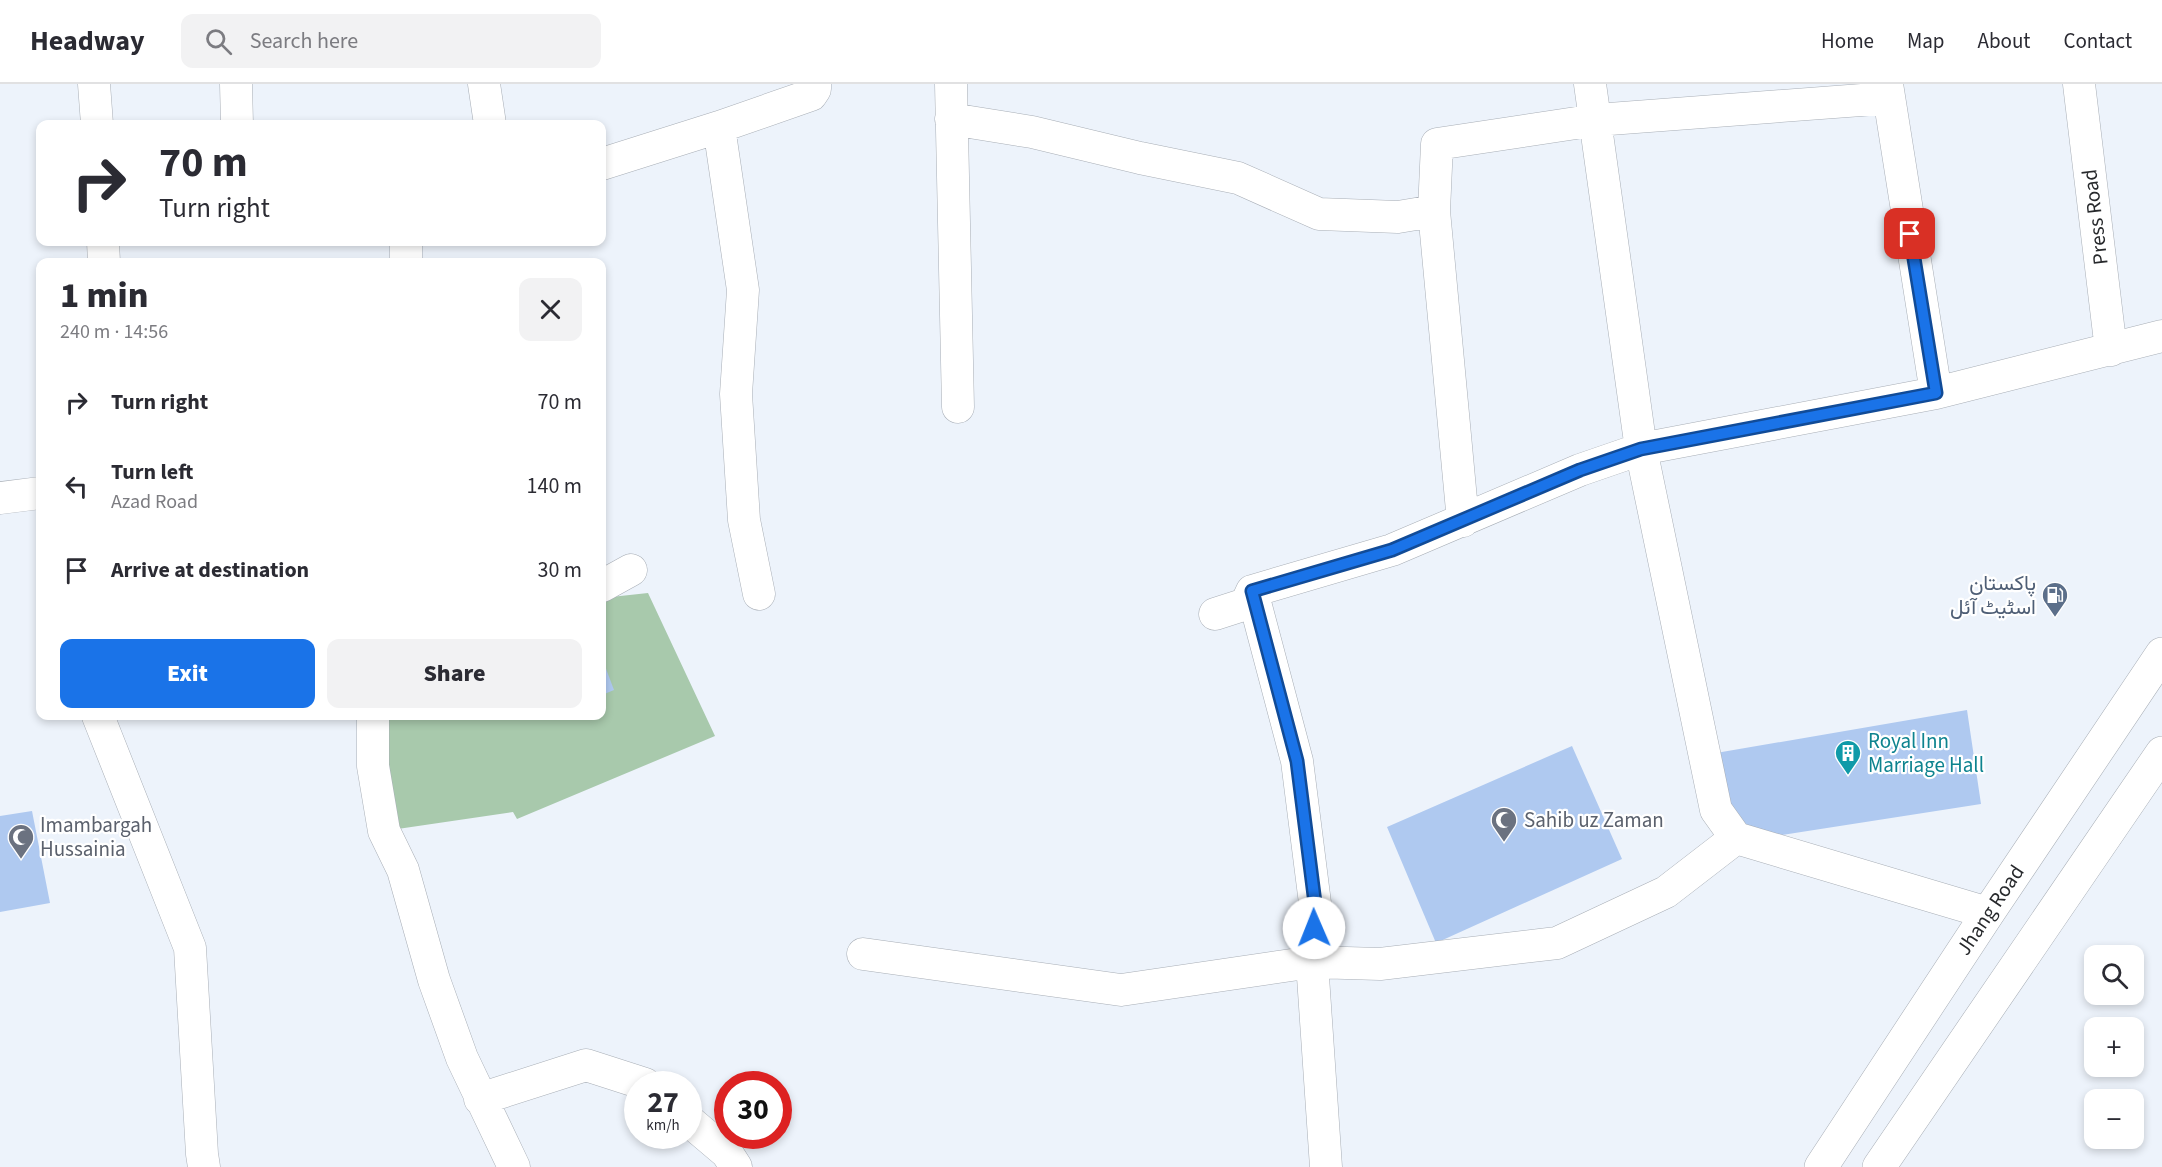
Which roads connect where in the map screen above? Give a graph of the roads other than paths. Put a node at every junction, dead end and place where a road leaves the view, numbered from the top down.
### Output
1 (94, 84) edge
2 (236, 84) edge
3 (484, 84) edge
4 (815, 84) edge
5 (951, 84) edge
6 (1590, 84) edge
7 (2079, 84) edge
8 (1887, 91) edge
9 (951, 119) junction
10 (97, 120) edge
11 (237, 120) edge
12 (489, 120) edge
13 (1596, 120) junction
14 (719, 127) junction
15 (606, 163) edge
16 (1434, 211) junction
17 (2162, 336) edge
18 (2111, 350) junction
19 (1936, 393) junction
20 (958, 407) dead end
21 (1641, 449) junction
22 (36, 494) edge
23 (0, 498) edge
24 (1463, 521) junction
25 (631, 570) dead end
26 (606, 584) edge
27 (1252, 591) junction
28 (759, 594) dead end
29 (1215, 614) dead end
30 (2162, 654) edge
31 (2153, 687) edge
32 (100, 720) edge
33 (373, 720) edge
34 (2162, 753) edge
35 (1736, 838) junction
36 (1988, 913) junction
37 (863, 954) dead end
38 (1312, 962) junction
39 (624, 1077) edge
40 (480, 1099) junction
41 (702, 1132) edge
42 (204, 1167) edge
43 (514, 1167) edge
44 (736, 1167) edge
45 (1326, 1167) edge
46 (1821, 1167) edge
47 (1879, 1167) edge

1 - 10 street
2 - 11 street
3 - 12 street
4 - 14 street
5 - 9 street
6 - 13 street
7 - 18 street, Press Road
8 - 13 street
8 - 19 street
9 - 16 street
9 - 20 street
13 - 16 street
13 - 21 street
14 - 15 street
14 - 28 street
16 - 24 street
17 - 18 street
18 - 19 street
19 - 21 street
21 - 24 street
21 - 35 street
22 - 23 street
24 - 27 street
25 - 26 street
27 - 29 street
27 - 38 street
30 - 31 highway, Jhang Road
31 - 36 highway, Jhang Road
32 - 42 street
33 - 40 street
34 - 47 highway
35 - 36 street
35 - 38 street
36 - 46 highway, Jhang Road
37 - 38 street
38 - 45 street
39 - 40 street
40 - 43 street
41 - 44 street

